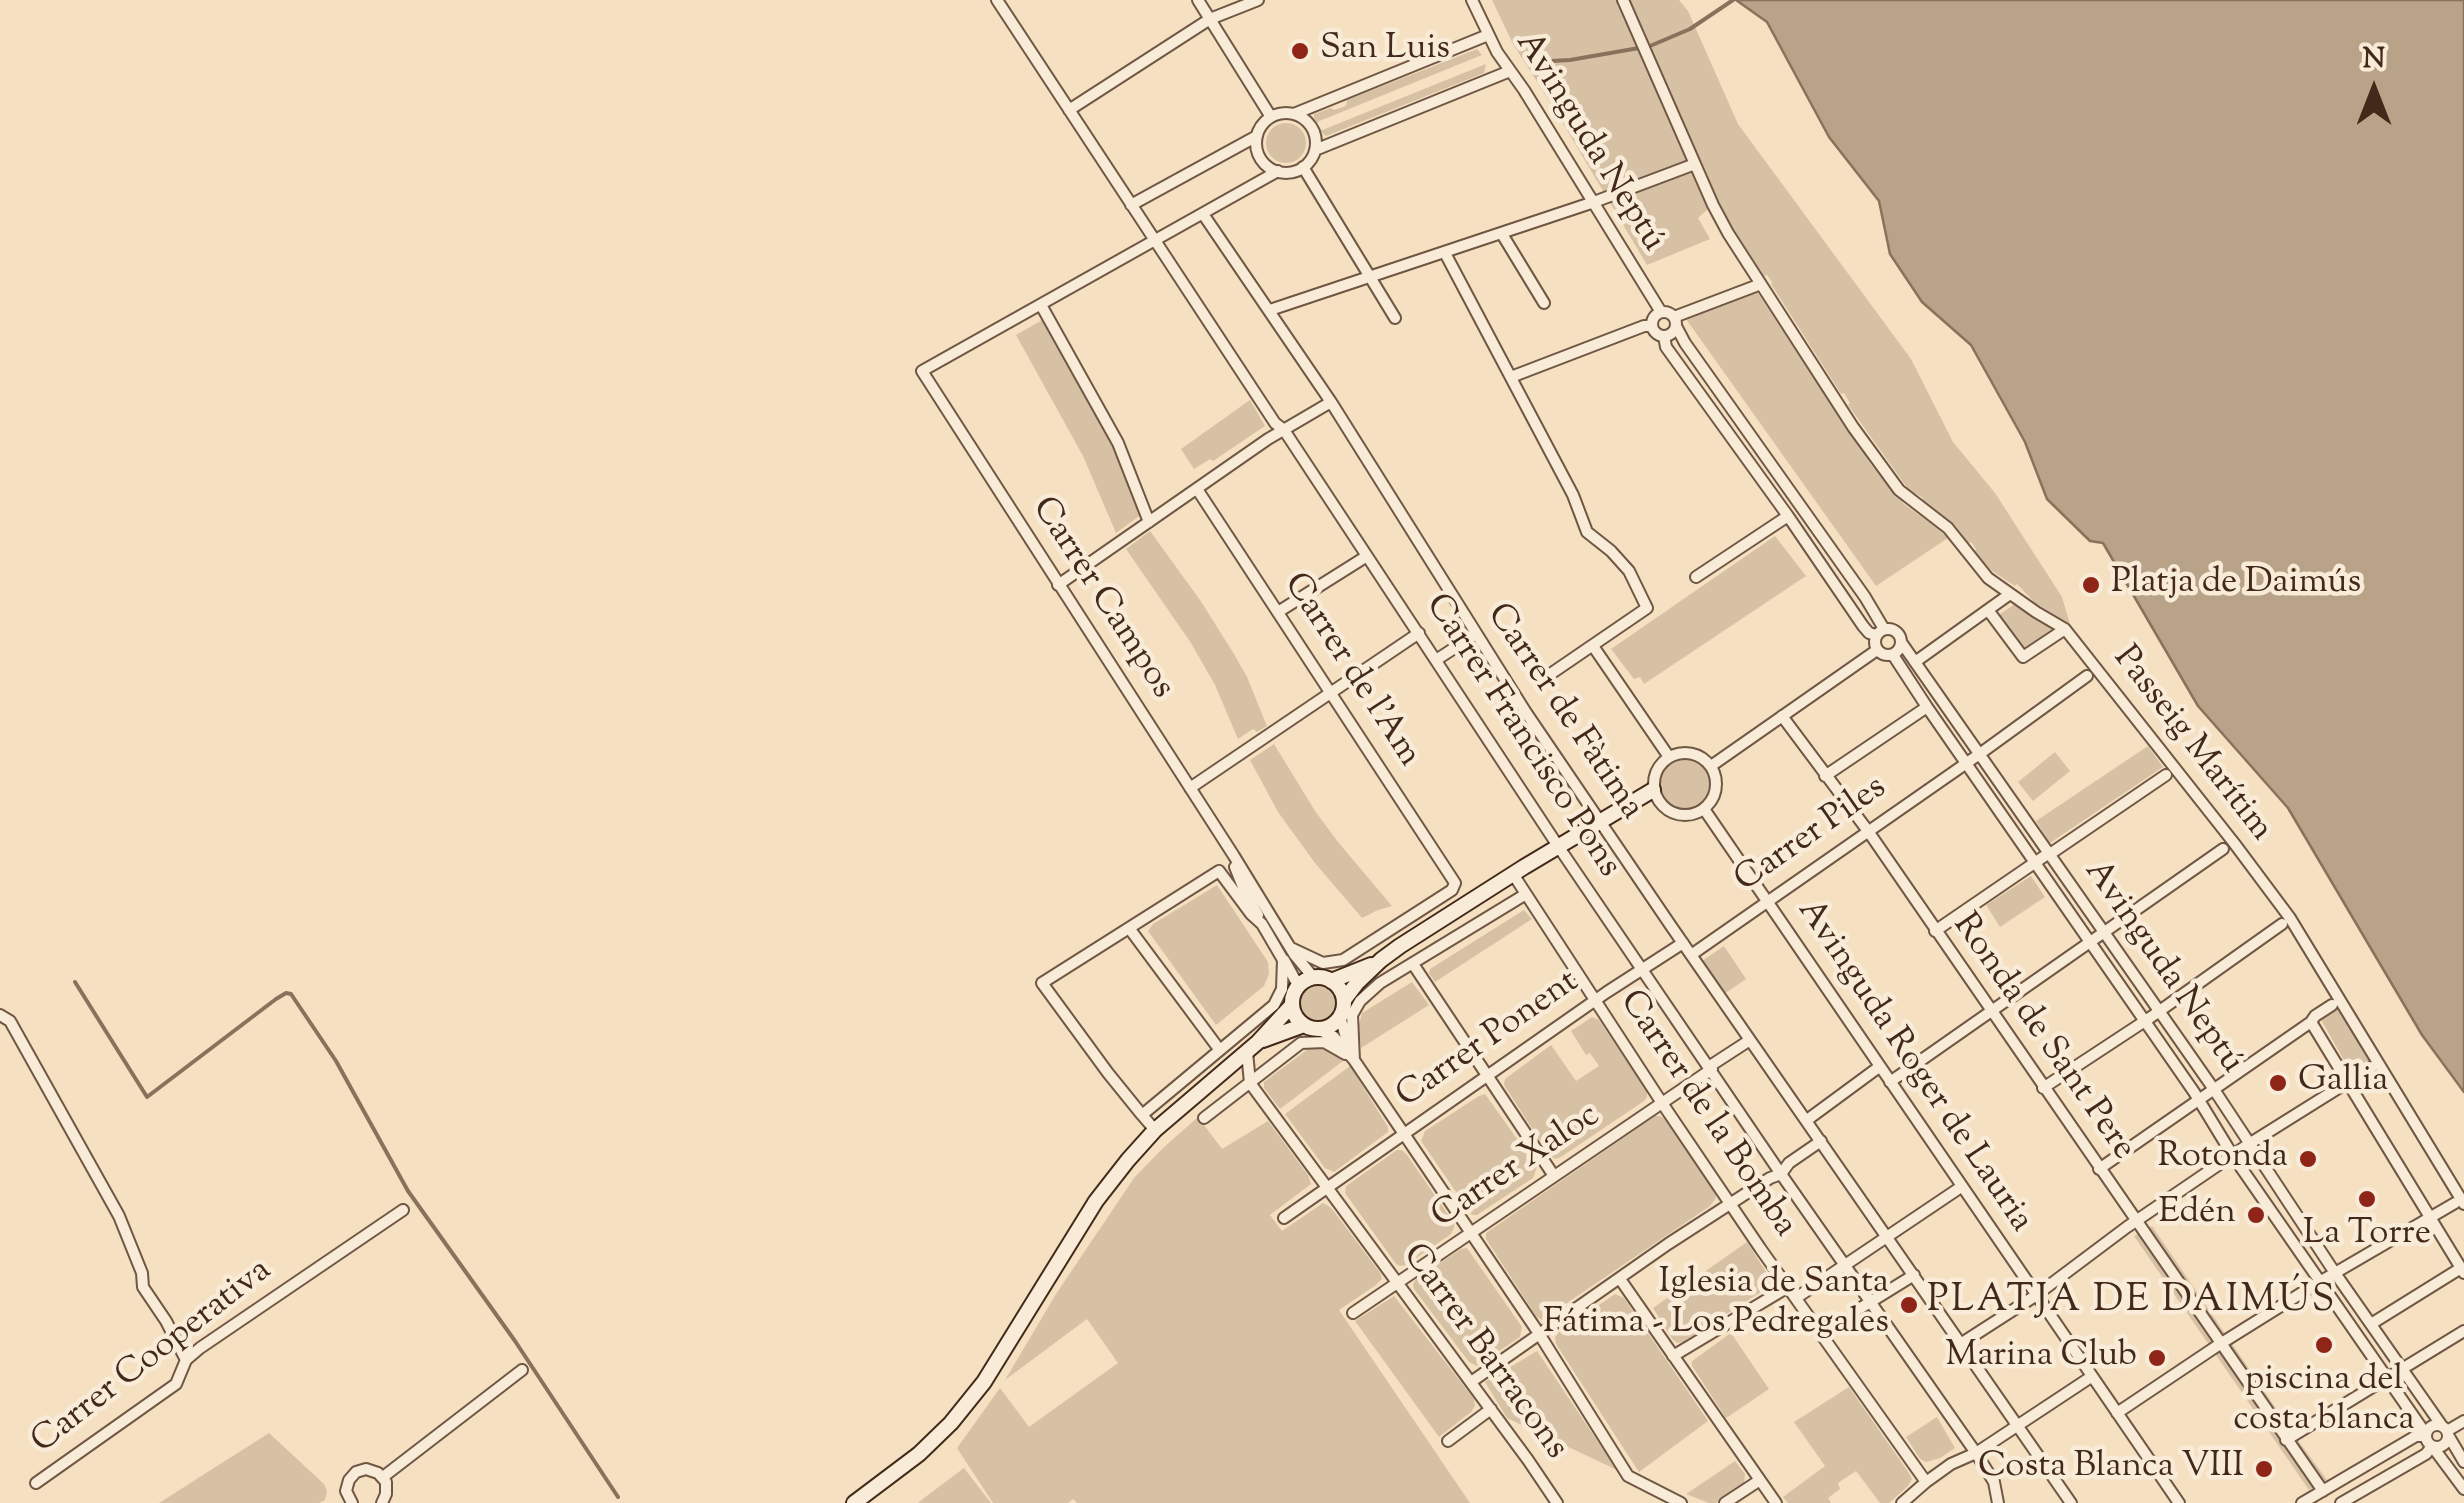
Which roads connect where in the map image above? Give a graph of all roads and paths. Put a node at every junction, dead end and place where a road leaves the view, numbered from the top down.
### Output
1 (997, 0) edge
2 (1198, 0) edge
3 (1258, 0) edge
4 (1472, 0) edge
5 (1623, 0) edge
6 (1210, 19) junction
7 (1488, 35) junction
8 (1510, 72) junction
9 (1069, 110) junction
10 (1294, 114) junction
11 (1271, 117) junction
12 (1257, 136) junction
13 (1315, 150) junction
14 (1696, 164) junction
15 (1303, 167) junction
16 (1278, 171) junction
17 (1594, 202) junction
18 (1131, 205) junction
19 (1203, 214) junction
20 (1502, 234) junction
21 (1155, 240) junction
22 (1445, 253) junction
23 (1370, 278) junction
24 (1760, 284) junction
25 (1544, 303) dead end
26 (1042, 305) junction
27 (1270, 310) junction
28 (1661, 312) junction
29 (1396, 318) dead end
30 (1675, 321) junction
31 (1652, 326) junction
32 (1664, 336) junction
33 (1511, 377) junction
34 (1331, 402) junction
35 (1284, 430) junction
36 (1197, 490) junction
37 (1788, 516) junction
38 (1149, 522) junction
39 (1368, 556) junction
40 (1696, 577) dead end
41 (1058, 585) junction
42 (2010, 594) junction
43 (1278, 612) junction
44 (1986, 612) junction
45 (2065, 629) junction
46 (1880, 632) junction
47 (1419, 633) junction
48 (1476, 634) junction
49 (1902, 642) junction
50 (1593, 646) junction
51 (1877, 650) junction
52 (1893, 654) junction
53 (1436, 660) junction
54 (1915, 662) junction
55 (1550, 675) dead end
56 (2087, 676) dead end
57 (1331, 692) junction
58 (1927, 707) junction
59 (1782, 716) junction
60 (1981, 753) junction
61 (1668, 757) junction
62 (1966, 763) junction
63 (1710, 766) junction
64 (2166, 775) dead end
65 (1825, 776) junction
66 (1190, 788) junction
67 (1654, 790) junction
68 (1704, 809) junction
69 (1600, 820) junction
70 (1868, 832) junction
71 (1558, 846) junction
72 (2224, 849) dead end
73 (2049, 854) junction
74 (1234, 856) junction
75 (2035, 862) junction
76 (1513, 874) junction
77 (1526, 894) junction
78 (1767, 900) junction
79 (1262, 924) junction
80 (2282, 924) dead end
81 (1129, 928) junction
82 (1935, 931) junction
83 (2103, 932) junction
84 (2090, 942) junction
85 (1683, 943) junction
86 (1290, 948) junction
87 (1691, 955) junction
88 (1283, 960) junction
89 (1381, 960) junction
90 (1413, 964) junction
91 (1643, 970) junction
92 (1313, 977) junction
93 (1332, 981) junction
94 (1298, 985) junction
95 (1344, 1000) junction
96 (1596, 1001) junction
97 (1292, 1005) junction
98 (2332, 1005) dead end
99 (1990, 1012) junction
100 (2159, 1012) junction
101 (0, 1016) edge
102 (1340, 1016) junction
103 (2145, 1021) junction
104 (2310, 1022) junction
105 (1310, 1027) junction
106 (1750, 1040) junction
107 (1252, 1047) junction
108 (1219, 1049) junction
109 (1354, 1060) junction
110 (1879, 1067) junction
111 (2372, 1067) dead end
112 (1710, 1068) junction
113 (1488, 1075) junction
114 (1890, 1082) junction
115 (1250, 1083) junction
116 (2348, 1083) junction
117 (2043, 1088) junction
118 (2213, 1088) junction
119 (2199, 1099) junction
120 (1662, 1103) junction
121 (1142, 1115) junction
122 (1204, 1118) dead end
123 (1807, 1120) junction
124 (1155, 1130) junction
125 (1405, 1134) junction
126 (1821, 1140) junction
127 (2249, 1144) junction
128 (2233, 1156) junction
129 (2099, 1170) junction
130 (1780, 1174) junction
131 (1554, 1176) junction
132 (1328, 1187) junction
133 (1961, 1187) junction
134 (1731, 1203) junction
135 (2460, 1204) edge
136 (403, 1210) dead end
137 (1284, 1218) dead end
138 (2430, 1218) junction
139 (2136, 1222) junction
140 (1470, 1231) junction
141 (1886, 1236) junction
142 (1845, 1266) junction
143 (2463, 1271) edge
144 (2336, 1273) junction
145 (1914, 1275) junction
146 (1620, 1279) junction
147 (1398, 1282) junction
148 (2320, 1282) junction
149 (1788, 1287) junction
150 (2035, 1296) junction
151 (1796, 1298) junction
152 (1871, 1302) junction
153 (1859, 1309) dead end
154 (1353, 1313) dead end
155 (1834, 1323) dead end
156 (2371, 1324) junction
157 (2464, 1331) edge
158 (1820, 1332) junction
159 (1540, 1334) junction
160 (1962, 1343) junction
161 (2220, 1344) junction
162 (1673, 1356) junction
163 (186, 1360) junction
164 (2401, 1369) junction
165 (522, 1370) dead end
166 (2091, 1377) junction
167 (2387, 1378) junction
168 (1471, 1382) junction
169 (1491, 1409) junction
170 (2117, 1413) junction
171 (2464, 1421) edge
172 (2019, 1424) junction
173 (2445, 1431) junction
174 (2286, 1440) junction
175 (1448, 1441) dead end
176 (2429, 1441) junction
177 (1976, 1453) junction
178 (2464, 1462) edge
179 (383, 1477) junction
180 (1760, 1480) junction
181 (1926, 1482) junction
182 (36, 1483) dead end
183 (2464, 1488) edge
184 (2323, 1491) junction
185 (351, 1503) edge
186 (382, 1503) edge
187 (854, 1503) edge
188 (1557, 1503) edge
189 (1680, 1503) edge
190 (1725, 1503) edge
191 (1776, 1503) edge
192 (1902, 1503) edge
193 (1998, 1503) edge
194 (2071, 1503) edge
195 (2180, 1503) edge
196 (2302, 1503) edge
197 (2342, 1503) edge

1 - 9 street, Carrer Francisco Pons
2 - 6 street
3 - 6 street
4 - 7 street, Avinguda Neptú
5 - 14 street, Passeig Marítim
6 - 9 street
6 - 11 street
7 - 8 street, Avinguda Neptú
7 - 10 street
8 - 13 street
8 - 17 street, Avinguda Neptú
9 - 18 street, Carrer Francisco Pons
10 - 11 street
10 - 13 street
11 - 12 street
12 - 16 street
12 - 18 street
13 - 15 street
14 - 17 street
14 - 24 street, Passeig Marítim
15 - 16 street
15 - 23 street
16 - 19 street
17 - 20 street
17 - 28 street, Avinguda Neptú
18 - 21 street, Carrer Francisco Pons
19 - 21 street
19 - 27 street, Carrer de Fàtima
20 - 22 street
20 - 25 street
21 - 26 street
21 - 35 street, Carrer Francisco Pons
22 - 23 street
22 - 33 street
23 - 27 street
23 - 29 street
24 - 30 street
24 - 42 street, Passeig Marítim
26 - 38 street
26 - 41 street, Carrer Campos
27 - 34 street, Carrer de Fàtima
28 - 30 street
28 - 31 street
30 - 32 street
30 - 46 street
31 - 32 street
31 - 33 street
32 - 37 street
33 - 50 street
34 - 35 street
34 - 48 street, Carrer de Fàtima
35 - 36 street
35 - 39 street, Carrer Francisco Pons
36 - 38 street
36 - 43 street, Carrer de l'Am
37 - 40 street
37 - 46 street
38 - 41 street
39 - 43 street
39 - 47 street, Carrer Francisco Pons
41 - 66 street, Carrer Campos
42 - 44 street
42 - 45 street, Passeig Marítim
43 - 57 street, Carrer de l'Am
44 - 45 street
44 - 54 street
45 - 135 street, Passeig Marítim
46 - 49 street
46 - 51 street
47 - 53 street, Carrer Francisco Pons
47 - 57 street
48 - 53 street
48 - 69 street, Carrer de Fàtima
49 - 52 street
49 - 54 street, Avinguda Neptú
50 - 55 street
50 - 61 street
51 - 52 street
51 - 59 street
52 - 58 street, Avinguda Neptú
53 - 71 street, Carrer Francisco Pons
54 - 60 street, Avinguda Neptú
56 - 60 street, Carrer Piles
57 - 66 street
57 - 86 street, Carrer de l'Am
58 - 62 street, Avinguda Neptú
58 - 65 street
59 - 63 street
59 - 65 street, Ronda de Sant Pere
60 - 62 street, Carrer Piles
60 - 73 street, Avinguda Neptú
61 - 63 street
61 - 67 street
62 - 70 street, Carrer Piles
62 - 75 street, Avinguda Neptú
63 - 68 street
64 - 73 street
65 - 70 street, Ronda de Sant Pere
66 - 74 street, Carrer Campos
67 - 68 street
67 - 69 street
68 - 78 street, Avinguda Roger de Lauria
69 - 71 street
69 - 85 street, Carrer de Fàtima
70 - 78 street, Carrer Piles
70 - 82 street, Ronda de Sant Pere
71 - 76 street
71 - 91 street, Carrer Francisco Pons
72 - 83 street
73 - 75 street
73 - 83 street, Avinguda Neptú
74 - 79 street
74 - 86 street
75 - 82 street
75 - 84 street, Avinguda Neptú
76 - 77 street, Carrer de la Bomba
76 - 89 street
77 - 90 street
77 - 96 street, Carrer de la Bomba
78 - 87 street, Carrer Piles
78 - 110 street, Avinguda Roger de Lauria
79 - 81 street
79 - 88 street
80 - 100 street
81 - 108 street
81 - 121 street
82 - 99 street, Ronda de Sant Pere
83 - 84 street
83 - 100 street, Avinguda Neptú
84 - 99 street
84 - 103 street, Avinguda Neptú
85 - 87 street, Carrer de Fàtima
85 - 91 street, Carrer Ponent
86 - 92 street
87 - 106 street, Carrer de Fàtima
88 - 94 street
88 - 108 street
89 - 93 street
89 - 95 street
90 - 109 street
90 - 113 street
91 - 96 street, Carrer Ponent
91 - 112 street, Carrer Francisco Pons
92 - 93 street
92 - 94 street
93 - 95 street
94 - 97 street
95 - 102 street
96 - 113 street, Carrer Ponent
96 - 120 street, Carrer de la Bomba
97 - 105 street
97 - 107 street
98 - 104 street
99 - 114 street
99 - 117 street, Ronda de Sant Pere
100 - 103 street
100 - 118 street, Avinguda Neptú
101 - 163 street
102 - 105 street
102 - 109 street
103 - 117 street
103 - 119 street, Avinguda Neptú
104 - 116 street
104 - 118 street
105 - 107 street
105 - 109 street
106 - 112 street, Carrer Xaloc
106 - 123 street, Carrer de Fàtima
107 - 115 street, Carrer Barracons
107 - 124 street
108 - 121 street
109 - 115 street
109 - 125 street
110 - 114 street, Avinguda Roger de Lauria
110 - 123 street
111 - 116 street
112 - 120 street, Carrer Xaloc
112 - 130 street, Carrer Francisco Pons
113 - 125 street, Carrer Ponent
113 - 131 street
114 - 133 street, Avinguda Roger de Lauria
115 - 122 street
115 - 132 street, Carrer Barracons
116 - 127 street
116 - 138 street
117 - 129 street, Ronda de Sant Pere
118 - 119 street
118 - 127 street, Avinguda Neptú
119 - 128 street, Avinguda Neptú
119 - 129 street
120 - 131 street, Carrer Xaloc
120 - 134 street, Carrer de la Bomba
121 - 124 street
123 - 126 street, Carrer de Fàtima
124 - 187 street
125 - 132 street, Carrer Ponent
125 - 140 street
126 - 130 street
126 - 141 street, Carrer de Fàtima
127 - 128 street
127 - 144 street, Avinguda Neptú
128 - 139 street
128 - 148 street, Avinguda Neptú
129 - 139 street, Ronda de Sant Pere
130 - 134 street
130 - 142 street, Carrer Francisco Pons
131 - 140 street, Carrer Xaloc
132 - 137 street
132 - 147 street, Carrer Barracons
133 - 141 street
133 - 150 street, Avinguda Roger de Lauria
134 - 146 street
134 - 149 street, Carrer de la Bomba
135 - 138 street, Passeig Marítim
136 - 163 street, Carrer Cooperativa
138 - 143 street
138 - 144 street, Passeig Marítim
139 - 150 street
139 - 161 street, Ronda de Sant Pere
140 - 147 street, Carrer Xaloc
140 - 159 street
141 - 142 street
141 - 145 street, Carrer de Fàtima
142 - 151 street
142 - 152 street, Carrer Francisco Pons
143 - 156 street
144 - 148 street, Passeig Marítim
144 - 156 street, Avinguda Neptú
145 - 152 street
145 - 160 street, Carrer de Fàtima
146 - 159 street
146 - 162 street
147 - 154 street, Carrer Xaloc
147 - 168 street, Carrer Barracons
148 - 161 street, Passeig Marítim
148 - 167 street, Avinguda Neptú
149 - 151 street, Carrer de la Bomba
149 - 162 street
150 - 160 street
150 - 166 street, Avinguda Roger de Lauria
151 - 158 street, Carrer de la Bomba
152 - 153 street
152 - 177 street, Carrer Francisco Pons
155 - 158 street
156 - 164 street, Avinguda Neptú
157 - 164 street
158 - 181 street, Carrer de la Bomba
159 - 168 street
159 - 189 street
160 - 172 street, Carrer de Fàtima
161 - 170 street, Passeig Marítim
161 - 174 street, Ronda de Sant Pere
162 - 180 street
163 - 182 street, Carrer Cooperativa
164 - 167 street
164 - 173 street, Avinguda Neptú
165 - 179 street
166 - 170 street, Avinguda Roger de Lauria
166 - 172 street
167 - 174 street
167 - 176 street, Avinguda Neptú
168 - 169 street, Carrer Barracons
169 - 175 street
169 - 188 street, Carrer Barracons
170 - 195 street, Avinguda Roger de Lauria
171 - 173 street
172 - 177 street
172 - 194 street, Carrer de Fàtima
173 - 176 street
173 - 176 street
173 - 178 street, Avinguda Neptú
174 - 184 street, Ronda de Sant Pere
176 - 183 street, Avinguda Neptú
176 - 184 street
176 - 197 street
177 - 181 street
177 - 193 street, Carrer Francisco Pons
179 - 185 street
179 - 186 street
180 - 190 street
180 - 191 street
181 - 192 street
184 - 196 street

